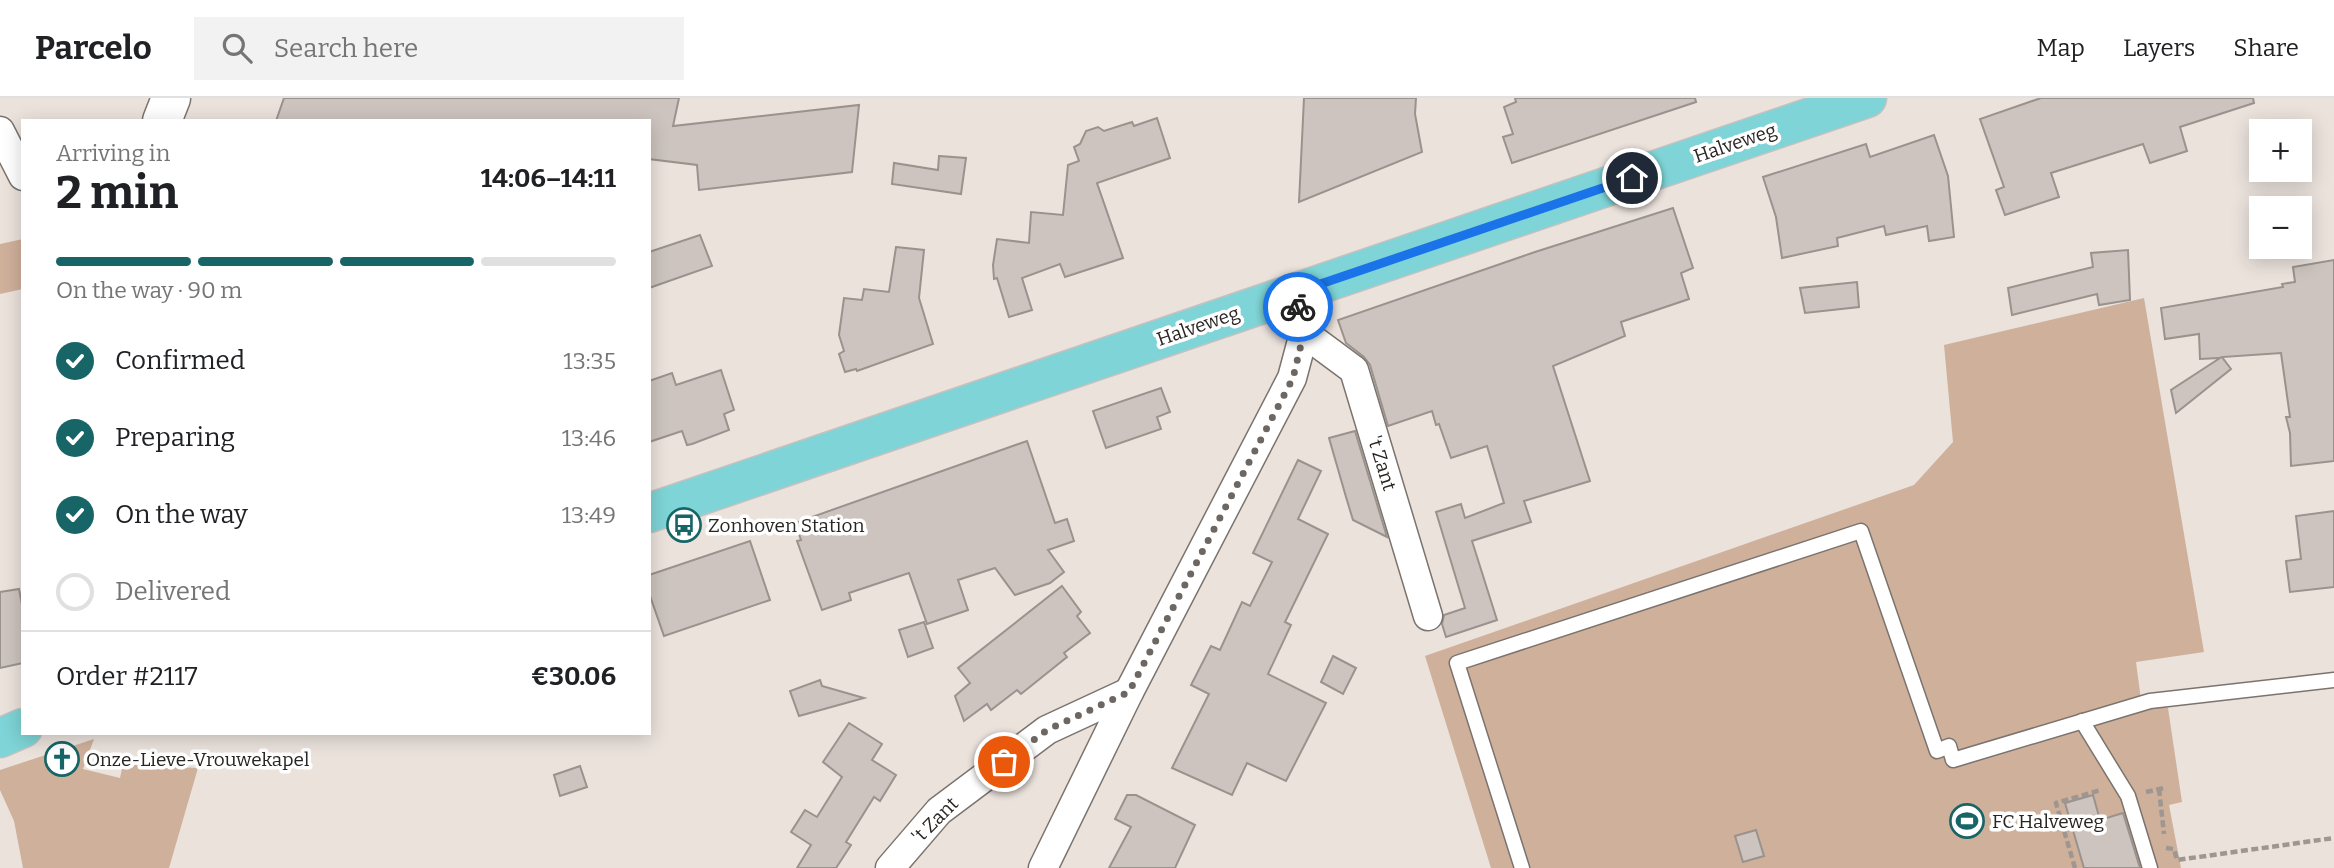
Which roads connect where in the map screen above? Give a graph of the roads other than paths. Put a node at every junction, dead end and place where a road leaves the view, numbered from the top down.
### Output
1 (171, 98) edge
2 (1867, 98) edge
3 (163, 119) edge
4 (0, 131) edge
5 (21, 172) edge
6 (1294, 293) junction
7 (1304, 332) junction
8 (651, 512) edge
9 (1428, 616) dead end
10 (2334, 680) edge
11 (1129, 692) junction
12 (2082, 721) junction
13 (21, 729) edge
14 (0, 738) edge
15 (890, 868) edge
16 (1043, 868) edge
17 (1522, 868) edge
18 (2150, 868) edge

1 - 3 street
2 - 6 main road, Halveweg
4 - 5 street
6 - 7 street
6 - 8 main road, Halveweg
7 - 9 street, 't Zant
7 - 11 street
10 - 12 lane
11 - 15 street, 't Zant
11 - 16 street
12 - 17 lane
12 - 18 lane
13 - 14 main road

